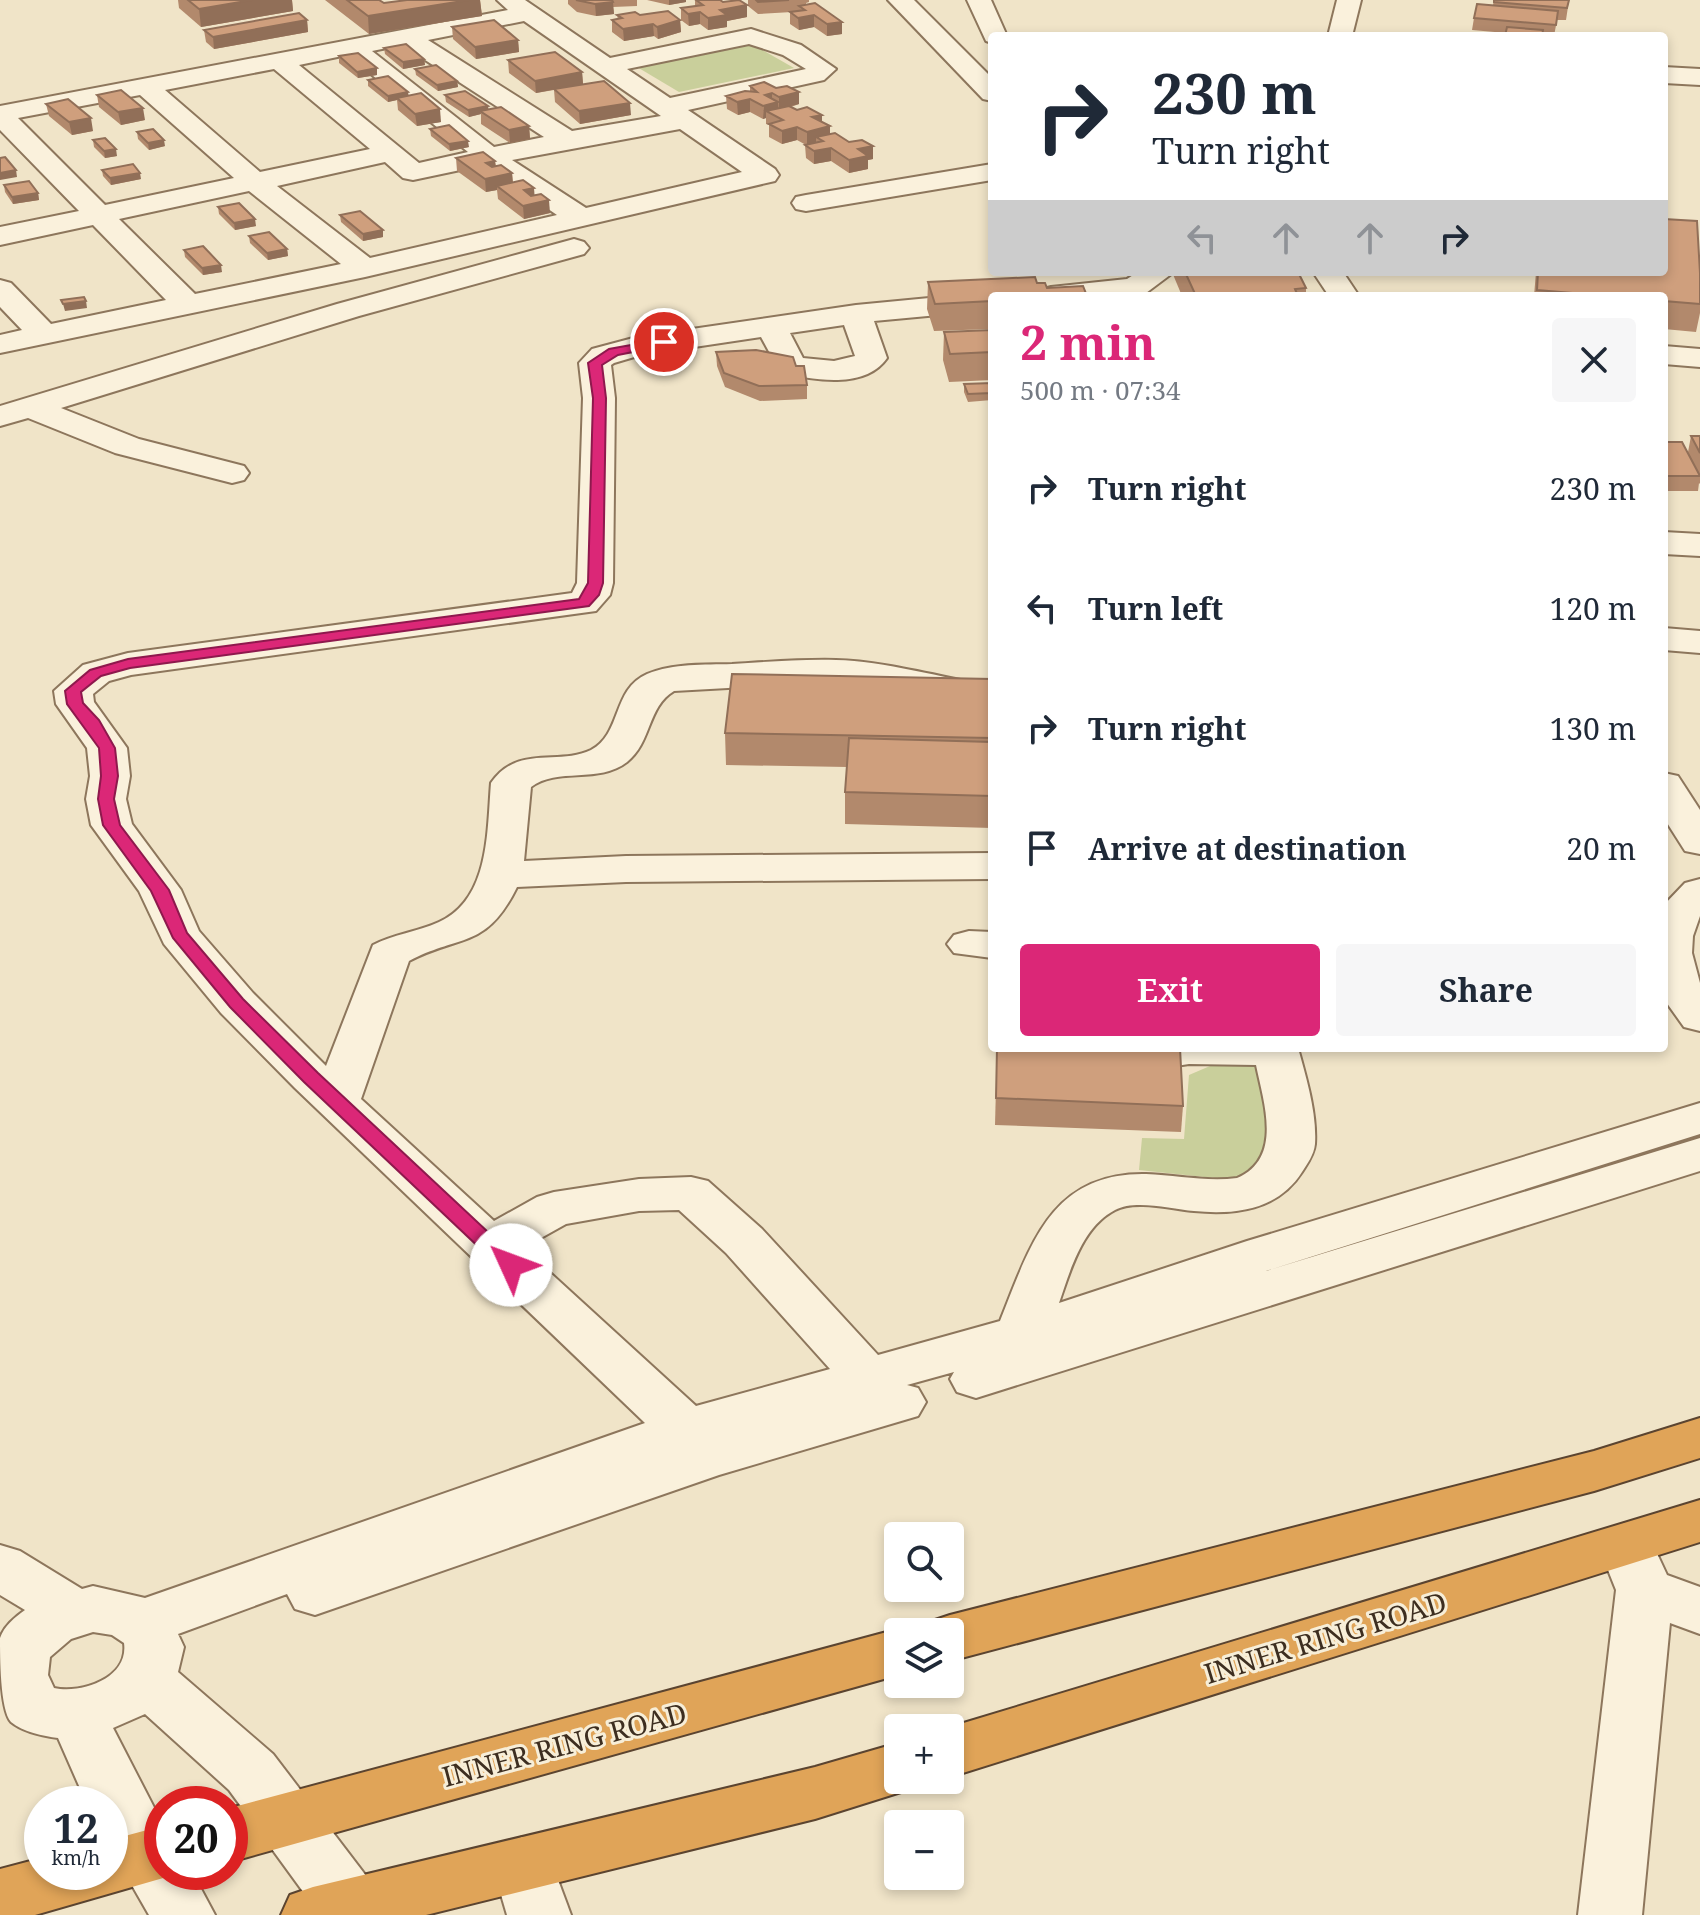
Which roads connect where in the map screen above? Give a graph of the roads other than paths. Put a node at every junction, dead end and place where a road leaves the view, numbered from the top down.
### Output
1 (900, 0) edge
2 (979, 0) edge
3 (1349, 0) edge
4 (526, 4) edge
5 (753, 11) dead end
6 (776, 29) dead end
7 (993, 32) edge
8 (1341, 32) edge
9 (404, 35) junction
10 (351, 46) junction
11 (278, 60) junction
12 (607, 66) junction
13 (1668, 75) edge
14 (1700, 77) edge
15 (145, 86) junction
16 (988, 89) edge
17 (676, 113) junction
18 (0, 115) edge
19 (567, 140) junction
20 (391, 153) junction
21 (490, 157) junction
22 (988, 172) edge
23 (256, 183) junction
24 (786, 190) junction
25 (100, 216) junction
26 (580, 217) junction
27 (831, 222) dead end
28 (0, 236) edge
29 (365, 268) junction
30 (1154, 283) edge
31 (0, 289) edge
32 (1088, 292) edge
33 (988, 301) edge
34 (187, 304) junction
35 (856, 314) junction
36 (772, 328) junction
37 (44, 335) junction
38 (0, 344) edge
39 (1668, 355) edge
40 (1700, 358) edge
41 (15, 412) edge
42 (232, 473) dead end
43 (1668, 543) edge
44 (1700, 545) edge
45 (1668, 639) edge
46 (1700, 642) edge
47 (988, 697) edge
48 (1668, 791) edge
49 (1700, 842) edge
50 (988, 866) edge
51 (503, 875) junction
52 (1700, 892) edge
53 (1700, 1017) edge
54 (1084, 1052) edge
55 (1166, 1052) edge
56 (1275, 1052) edge
57 (337, 1101) junction
58 (1700, 1118) edge
59 (1700, 1154) edge
60 (489, 1245) junction
61 (1021, 1334) junction
62 (869, 1379) junction
63 (686, 1429) junction
64 (1700, 1438) edge
65 (1700, 1521) edge
66 (0, 1567) edge
67 (1636, 1567) junction
68 (1700, 1611) edge
69 (74, 1612) junction
70 (964, 1634) edge
71 (147, 1650) junction
72 (9, 1651) edge
73 (884, 1656) edge
74 (78, 1716) junction
75 (964, 1748) edge
76 (884, 1772) edge
77 (259, 1827) edge
78 (141, 1858) edge
79 (531, 1889) edge
80 (25, 1890) edge
81 (0, 1897) edge
82 (332, 1910) edge
83 (183, 1915) edge
84 (1610, 1915) edge

1 - 16 street
2 - 7 street
3 - 8 street
4 - 9 street
4 - 12 street
5 - 6 street
9 - 10 street
9 - 19 street
10 - 11 street
10 - 21 street
11 - 15 street
11 - 20 street
12 - 17 street
12 - 17 street
13 - 14 street
15 - 18 street
15 - 23 street
17 - 19 street
17 - 24 street
18 - 25 street
19 - 21 street
20 - 21 street
20 - 23 street
21 - 26 street
22 - 24 street
23 - 25 street
23 - 29 street
24 - 26 street
24 - 27 street
24 - 41 street
25 - 28 street
25 - 34 street
26 - 29 street
29 - 34 street
30 - 32 street
31 - 37 street
33 - 35 street
34 - 37 street
35 - 36 street
35 - 36 street
36 - 57 street
37 - 38 street
39 - 40 street
41 - 42 street
43 - 44 street
45 - 46 street
47 - 51 street
48 - 49 street
50 - 51 street
51 - 57 street
52 - 53 street
54 - 55 street
56 - 61 street
57 - 60 street
58 - 61 street
59 - 71 street
60 - 62 street
60 - 63 street
61 - 62 street
62 - 63 street
63 - 71 street
64 - 70 highway
65 - 67 highway, INNER RING ROAD
66 - 69 street
67 - 68 street
67 - 75 highway, INNER RING ROAD
67 - 84 street
69 - 71 street
69 - 72 street
71 - 74 street
71 - 77 street
72 - 74 street
73 - 77 highway, INNER RING ROAD
74 - 78 street
76 - 79 highway
77 - 82 street
78 - 83 street
79 - 82 highway
80 - 81 highway

